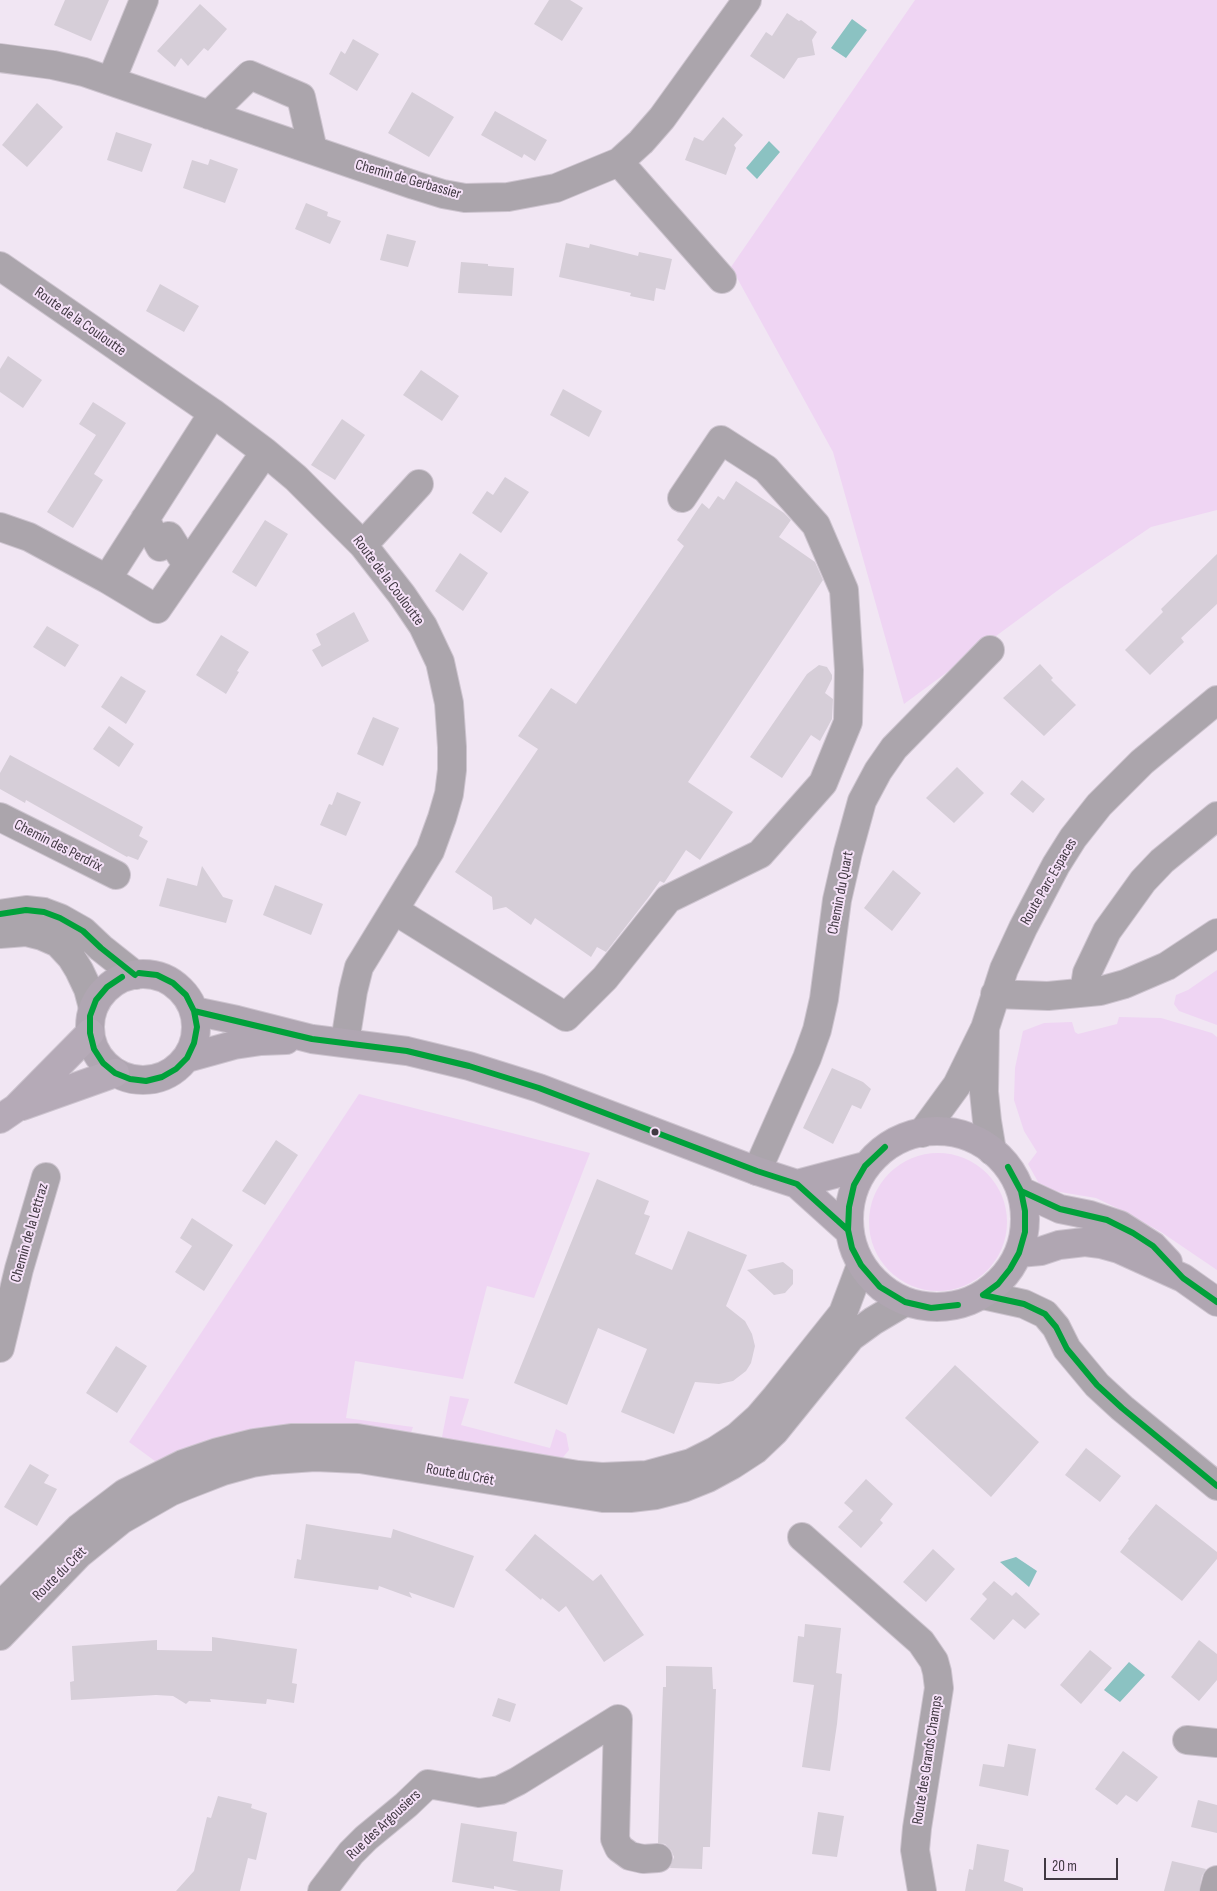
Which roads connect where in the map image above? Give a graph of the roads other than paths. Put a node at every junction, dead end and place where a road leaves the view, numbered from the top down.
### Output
1 (144, 0) edge
2 (747, 0) edge
3 (0, 58) edge
4 (111, 81) junction
5 (209, 115) junction
6 (313, 150) junction
7 (619, 162) junction
8 (0, 266) edge
9 (722, 279) dead end
10 (213, 414) junction
11 (265, 452) junction
12 (419, 484) dead end
13 (682, 498) dead end
14 (145, 519) junction
15 (0, 527) edge
16 (363, 545) junction
17 (187, 565) junction
18 (107, 578) junction
19 (990, 650) dead end
20 (1217, 700) edge
21 (1217, 816) edge
22 (0, 817) edge
23 (116, 875) dead end
24 (394, 910) junction
25 (0, 914) edge
26 (1217, 933) edge
27 (0, 934) edge
28 (135, 974) junction
29 (1084, 992) junction
30 (995, 994) junction
31 (194, 1011) junction
32 (91, 1021) junction
33 (985, 1028) junction
34 (312, 1039) junction
35 (345, 1042) junction
36 (187, 1058) junction
37 (115, 1073) junction
38 (8, 1114) edge
39 (922, 1133) junction
40 (992, 1151) junction
41 (866, 1166) junction
42 (757, 1171) junction
43 (46, 1177) dead end
44 (797, 1184) junction
45 (1021, 1191) junction
46 (848, 1230) junction
47 (1019, 1253) junction
48 (861, 1266) junction
49 (1183, 1278) junction
50 (983, 1295) junction
51 (905, 1302) junction
52 (1217, 1302) edge
53 (0, 1348) edge
54 (1217, 1486) edge
55 (802, 1537) dead end
56 (0, 1606) edge
57 (0, 1636) edge
58 (1187, 1740) dead end
59 (1217, 1744) edge
60 (658, 1858) dead end
61 (1217, 1880) edge
62 (322, 1891) edge
63 (922, 1891) edge
64 (1214, 1891) edge

1 - 4 street
2 - 7 street, Chemin de Gerbassier
3 - 4 street, Chemin de Gerbassier
4 - 5 street, Chemin de Gerbassier
5 - 6 street, Chemin de Gerbassier
5 - 6 street
6 - 7 street, Chemin de Gerbassier
7 - 9 street
8 - 10 street, Route de la Couloutte
10 - 11 street, Route de la Couloutte
10 - 14 street
11 - 16 street, Route de la Couloutte
11 - 17 street
12 - 16 street
13 - 24 street
14 - 17 street
14 - 18 street
15 - 18 street
16 - 24 street, Route de la Couloutte
17 - 18 street
19 - 42 street, Chemin du Quart
20 - 30 street, Route Parc Espaces
21 - 29 street
22 - 23 street, Chemin des Perdrix
24 - 35 street, Route de la Couloutte
25 - 28 street
26 - 29 street
27 - 32 street
28 - 31 main road
28 - 32 main road
29 - 30 street
30 - 33 street, Route Parc Espaces
31 - 34 main road
31 - 36 main road
32 - 37 main road
32 - 38 highway
33 - 39 street, Route Parc Espaces
33 - 40 street, Route Parc Espaces
34 - 35 main road
34 - 36 main road
35 - 42 main road
36 - 37 main road
37 - 38 highway
39 - 40 main road
39 - 41 main road
40 - 45 main road
41 - 44 main road
41 - 46 main road
42 - 44 main road
43 - 53 street, Chemin de la Lettraz
44 - 46 main road
45 - 47 main road
45 - 49 main road
46 - 48 main road
47 - 49 main road
47 - 50 main road
48 - 51 main road
48 - 56 street, Route du Crêt
49 - 52 main road
50 - 51 main road
50 - 54 street
51 - 57 street, Route du Crêt
55 - 63 street, Route des Grands Champs
58 - 59 street
60 - 62 street, Rue des Argousiers
61 - 64 street

